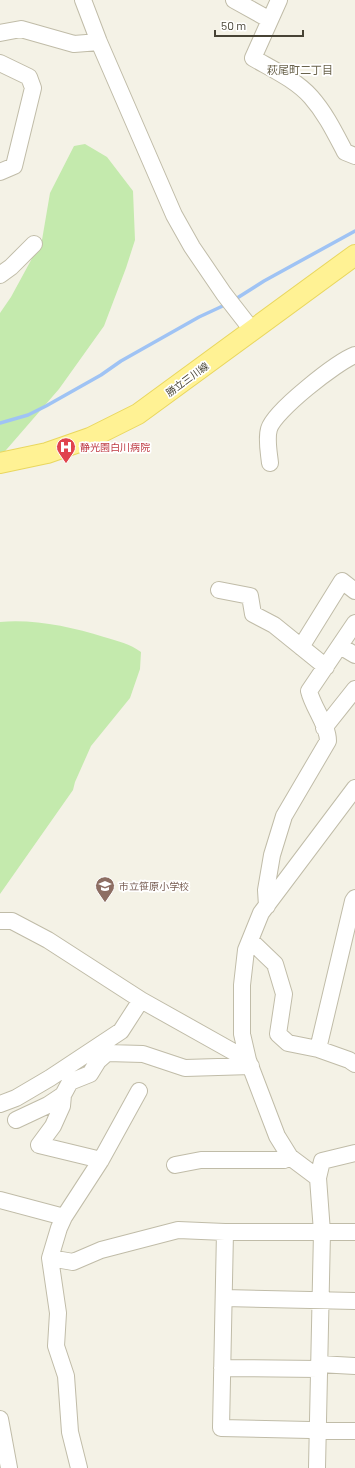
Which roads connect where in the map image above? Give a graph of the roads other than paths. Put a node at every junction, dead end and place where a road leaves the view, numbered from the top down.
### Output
1 (84, 0) edge
2 (234, 0) edge
3 (279, 0) edge
4 (270, 20) junction
5 (0, 33) edge
6 (99, 42) junction
7 (0, 63) edge
8 (355, 156) edge
9 (0, 172) edge
10 (34, 244) dead end
11 (355, 255) edge
12 (0, 275) edge
13 (252, 330) junction
14 (355, 355) edge
15 (0, 463) edge
16 (270, 463) dead end
17 (220, 590) dead end
18 (355, 591) edge
19 (355, 624) edge
20 (340, 646) junction
21 (301, 647) junction
22 (355, 655) edge
23 (326, 667) junction
24 (355, 689) edge
25 (324, 728) junction
26 (355, 788) edge
27 (355, 898) edge
28 (267, 906) junction
29 (0, 921) edge
30 (250, 940) junction
31 (142, 1000) junction
32 (318, 1049) junction
33 (249, 1063) junction
34 (355, 1064) edge
35 (139, 1091) dead end
36 (63, 1095) junction
37 (0, 1104) edge
38 (16, 1120) dead end
39 (355, 1153) edge
40 (290, 1157) junction
41 (101, 1160) junction
42 (175, 1165) dead end
43 (318, 1178) junction
44 (0, 1200) edge
45 (64, 1217) junction
46 (225, 1232) junction
47 (322, 1232) junction
48 (355, 1232) edge
49 (50, 1258) junction
50 (224, 1298) junction
51 (320, 1300) junction
52 (355, 1301) edge
53 (355, 1366) edge
54 (318, 1367) junction
55 (222, 1368) junction
56 (0, 1419) edge
57 (317, 1430) junction
58 (355, 1431) edge
59 (9, 1468) edge
60 (79, 1468) edge
61 (317, 1468) edge

1 - 6 street
2 - 4 street
3 - 4 street
4 - 8 street
5 - 6 street
6 - 13 street
7 - 9 street
10 - 12 street
11 - 13 main road, 勝立三川線
13 - 15 main road, 勝立三川線
14 - 16 street
17 - 21 street
18 - 21 street
19 - 20 street
20 - 22 street
20 - 23 street
21 - 23 street
23 - 25 street
24 - 25 street
25 - 28 street
26 - 28 street
27 - 32 street
28 - 30 street
29 - 31 street
30 - 32 street
30 - 33 street
31 - 33 street
31 - 37 street
32 - 34 street
33 - 36 street
33 - 40 street
35 - 41 street
36 - 38 street
36 - 41 street
39 - 43 street
40 - 42 street
40 - 43 street
41 - 45 street
43 - 47 street
44 - 45 street
45 - 49 street
46 - 47 street
46 - 49 street
46 - 50 street
47 - 48 street
47 - 51 street
49 - 60 street
50 - 51 street
50 - 55 street
51 - 52 street
51 - 54 street
53 - 54 street
54 - 55 street
54 - 57 street
55 - 57 street
56 - 59 street
57 - 58 street
57 - 61 street

